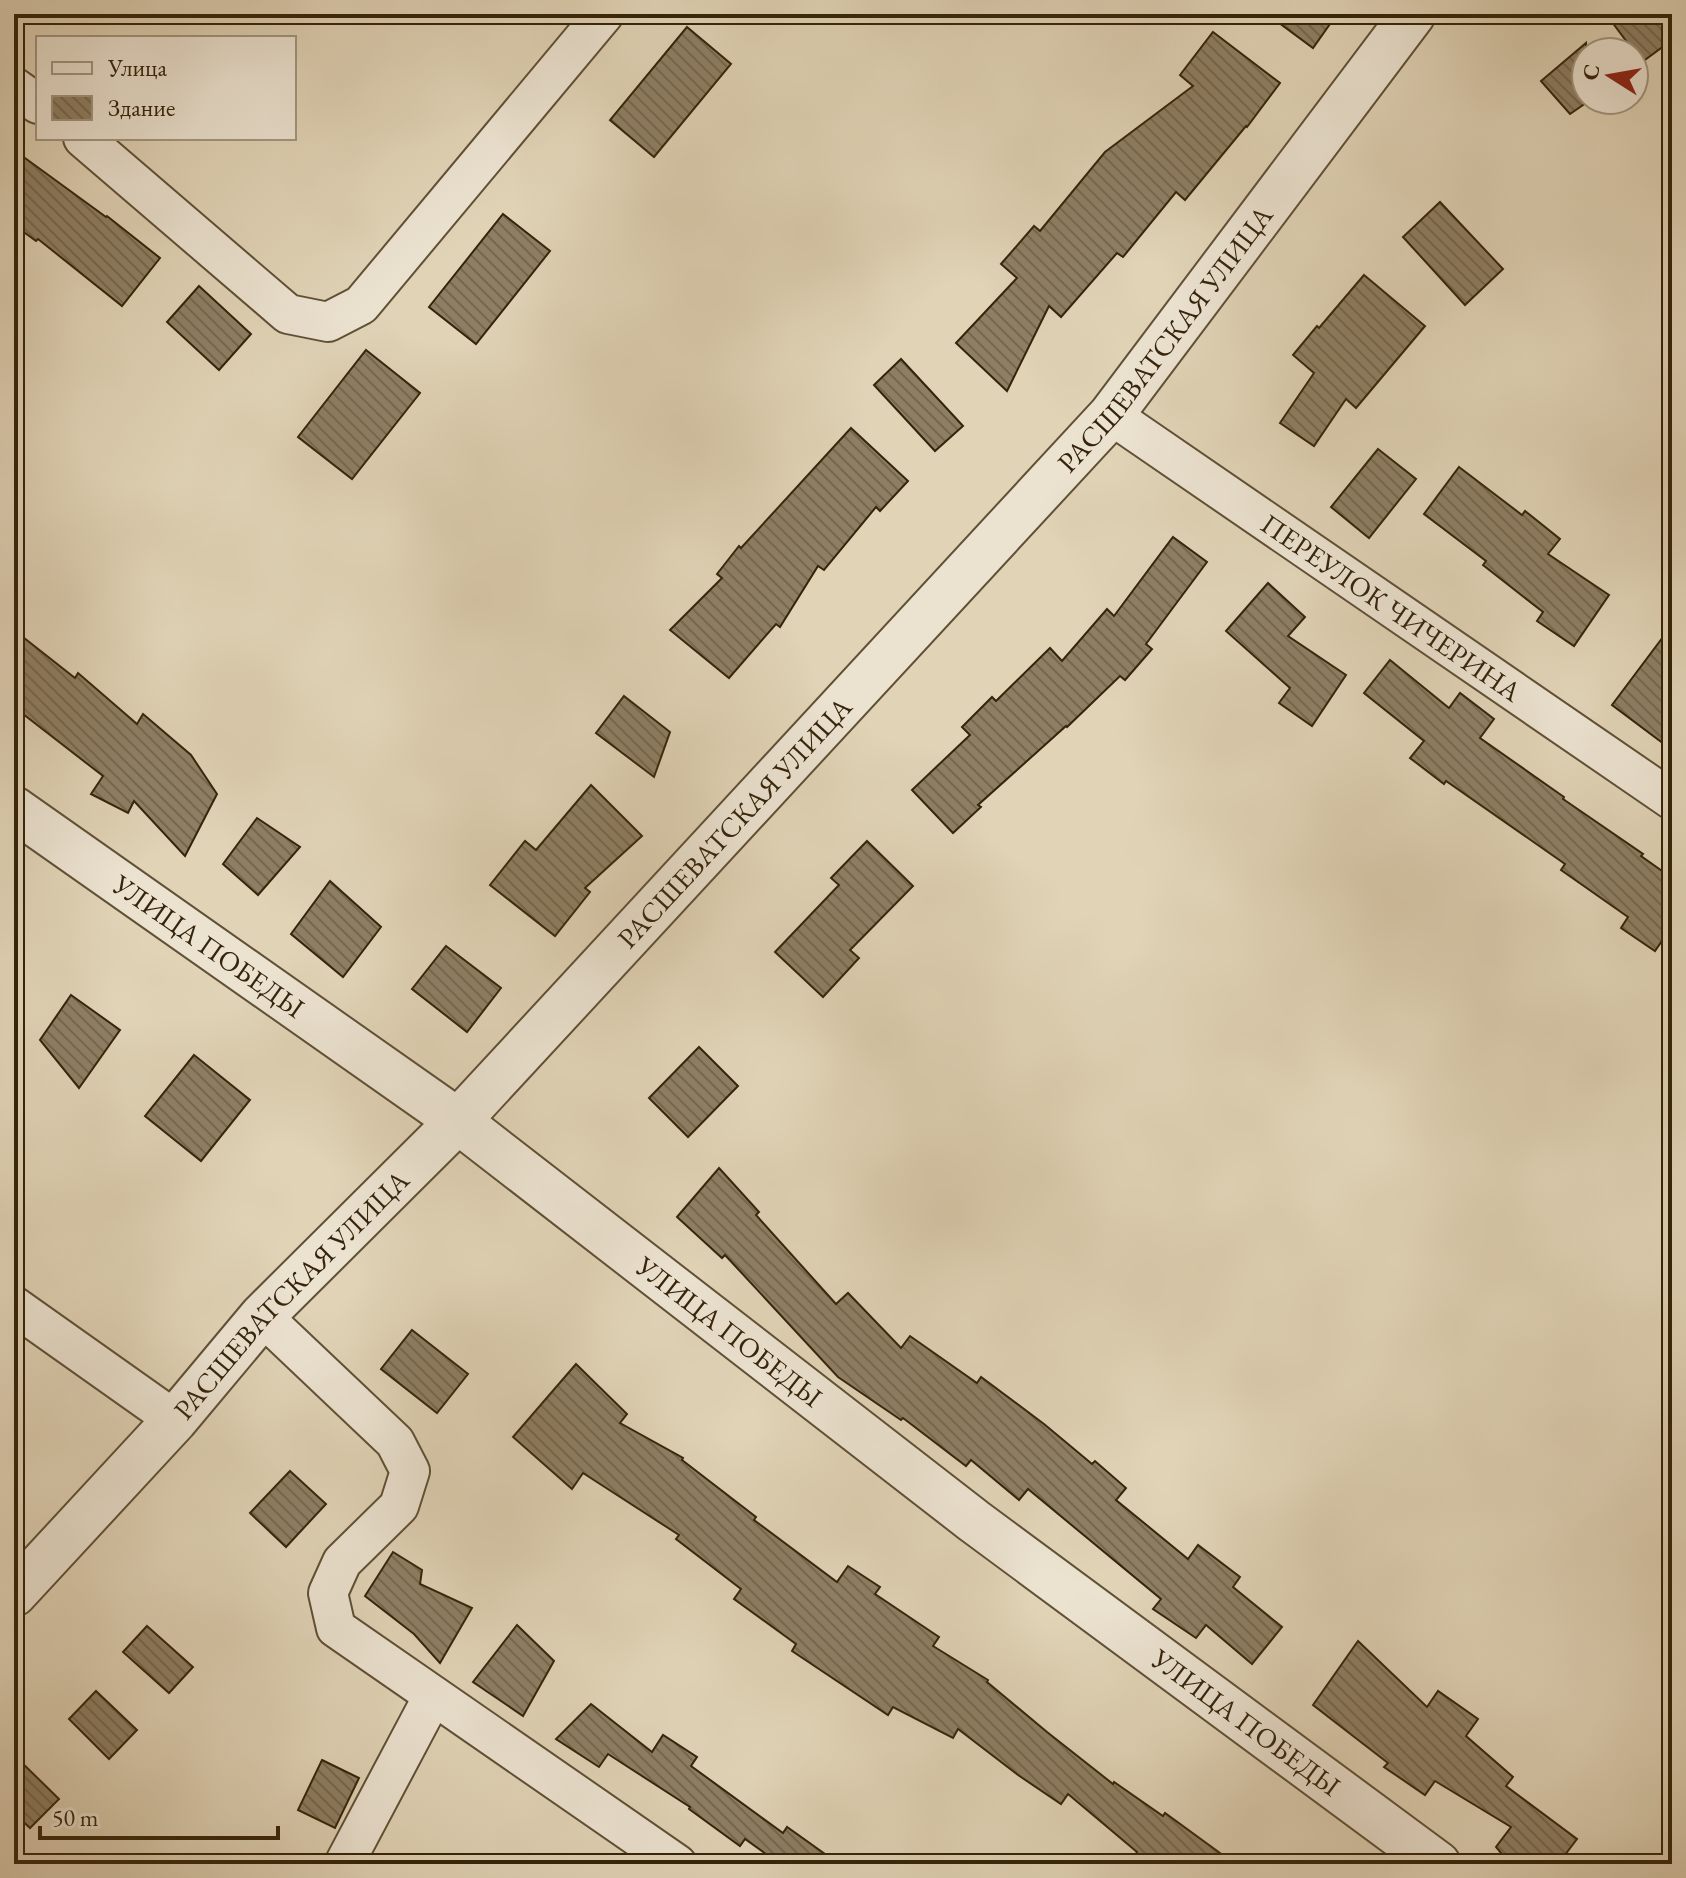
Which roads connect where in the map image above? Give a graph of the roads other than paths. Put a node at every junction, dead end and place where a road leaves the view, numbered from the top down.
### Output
1 (604, 14) edge
2 (1413, 14) edge
3 (14, 87) edge
4 (36, 103) edge
5 (85, 140) edge
6 (1111, 415) junction
7 (1672, 800) edge
8 (14, 809) edge
9 (458, 1121) junction
10 (14, 1306) edge
11 (262, 1316) junction
12 (175, 1420) junction
13 (14, 1594) edge
14 (433, 1696) junction
15 (344, 1864) edge
16 (677, 1864) edge
17 (1438, 1864) edge

1 - 5 street
2 - 6 street, РАСШЕВАТСКАЯ УЛИЦА
3 - 4 street
6 - 7 street, ПЕРЕУЛОК ЧИЧЕРИНА
6 - 9 street, РАСШЕВАТСКАЯ УЛИЦА
8 - 9 street, УЛИЦА ПОБЕДЫ
9 - 11 street, РАСШЕВАТСКАЯ УЛИЦА
9 - 17 street, УЛИЦА ПОБЕДЫ
10 - 12 street
11 - 12 street, РАСШЕВАТСКАЯ УЛИЦА
11 - 14 street
12 - 13 street, РАСШЕВАТСКАЯ УЛИЦА
14 - 15 street
14 - 16 street

